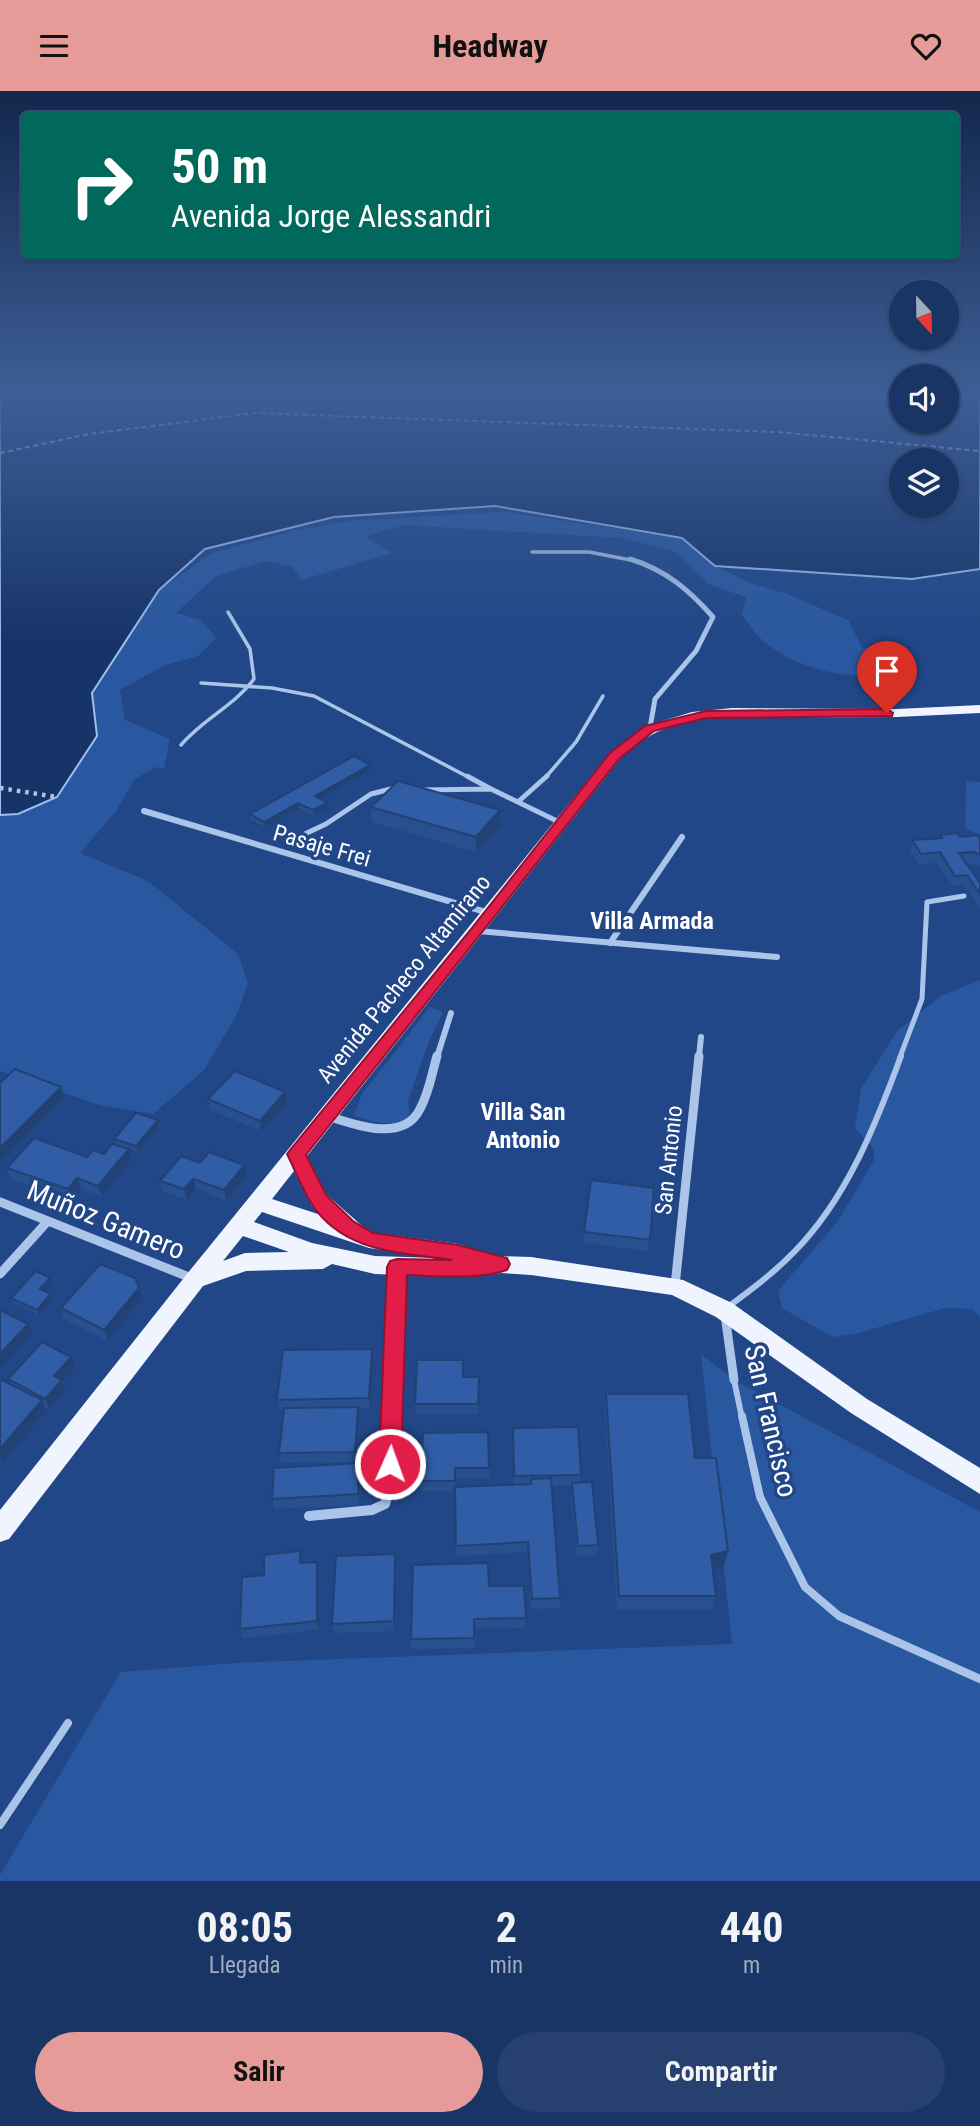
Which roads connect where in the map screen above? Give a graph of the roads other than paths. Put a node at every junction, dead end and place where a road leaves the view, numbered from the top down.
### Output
1 (531, 552) dead end
2 (228, 612) dead end
3 (201, 683) dead end
4 (249, 687) junction
5 (603, 696) dead end
6 (980, 709) edge
7 (650, 728) junction
8 (181, 745) dead end
9 (406, 789) edge
10 (419, 789) edge
11 (491, 789) junction
12 (519, 801) junction
13 (144, 811) dead end
14 (561, 824) junction
15 (682, 837) dead end
16 (290, 841) dead end
17 (964, 897) dead end
18 (491, 913) junction
19 (477, 931) junction
20 (610, 943) junction
21 (777, 957) dead end
22 (451, 1013) dead end
23 (701, 1037) dead end
24 (327, 1116) junction
25 (296, 1154) junction
26 (0, 1202) edge
27 (258, 1203) junction
28 (47, 1222) junction
29 (240, 1226) junction
30 (369, 1240) junction
31 (351, 1261) junction
32 (500, 1264) junction
33 (397, 1267) junction
34 (0, 1274) edge
35 (195, 1280) junction
36 (675, 1286) junction
37 (724, 1310) junction
38 (734, 1380) joint
39 (980, 1482) edge
40 (309, 1516) dead end
41 (0, 1531) edge
42 (980, 1679) edge
43 (68, 1723) dead end
44 (0, 1825) edge

1 - 7 street
2 - 4 lane
3 - 4 lane
4 - 8 lane
4 - 11 lane
5 - 12 lane
6 - 7 main road, Avenida Pacheco Altamirano
7 - 14 main road, Avenida Pacheco Altamirano
9 - 16 lane
10 - 11 lane
11 - 12 lane
12 - 14 lane
13 - 18 street, Pasaje Frei
14 - 18 main road, Avenida Pacheco Altamirano
15 - 20 street
17 - 37 lane
18 - 19 main road, Avenida Pacheco Altamirano
19 - 20 street
19 - 24 main road, Avenida Pacheco Altamirano
20 - 21 street
22 - 24 street
23 - 36 street, San Antonio
24 - 25 main road, Avenida Pacheco Altamirano
25 - 27 main road, Avenida Pacheco Altamirano
25 - 30 main road
26 - 28 street, Muñoz Gamero
27 - 29 main road, Avenida Pacheco Altamirano
27 - 30 main road
28 - 34 street
28 - 35 street, Muñoz Gamero
29 - 31 main road
29 - 35 main road, Avenida Pacheco Altamirano
30 - 32 main road
31 - 33 main road
31 - 35 main road
32 - 33 main road
32 - 36 main road
33 - 40 street
35 - 41 main road, Avenida Pacheco Altamirano
36 - 37 main road
37 - 38 street, San Francisco
37 - 39 main road
38 - 42 lane, San Francisco
43 - 44 lane

